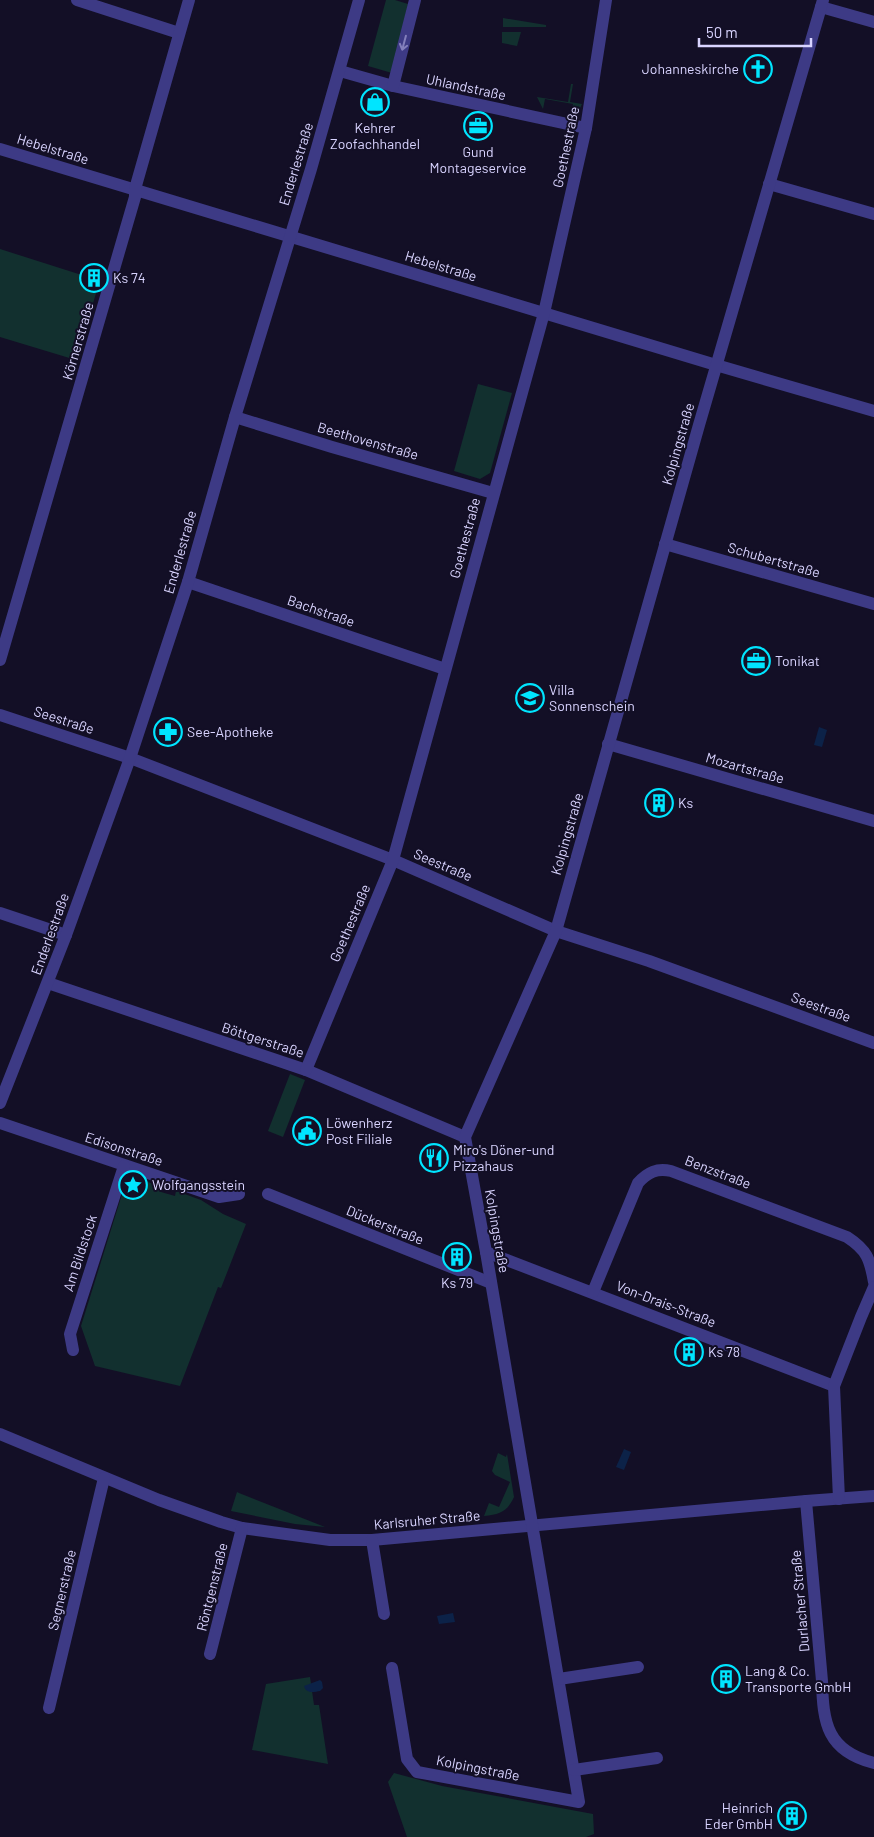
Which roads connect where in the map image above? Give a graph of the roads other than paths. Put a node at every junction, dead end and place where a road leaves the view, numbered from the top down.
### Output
1 (77, 0) edge
2 (189, 0) edge
3 (359, 0) edge
4 (415, 0) edge
5 (606, 0) edge
6 (822, 4) edge
7 (874, 22) edge
8 (179, 33) junction
9 (340, 71) junction
10 (393, 86) junction
11 (586, 128) junction
12 (1, 153) edge
13 (769, 184) junction
14 (135, 189) junction
15 (874, 214) edge
16 (290, 237) junction
17 (544, 312) junction
18 (716, 365) junction
19 (874, 410) edge
20 (235, 417) junction
21 (493, 493) junction
22 (665, 544) junction
23 (188, 582) junction
24 (874, 604) edge
25 (0, 660) edge
26 (445, 669) junction
27 (0, 715) edge
28 (608, 744) junction
29 (130, 758) junction
30 (874, 821) edge
31 (393, 860) junction
32 (0, 913) edge
33 (556, 931) junction
34 (66, 936) junction
35 (48, 983) junction
36 (874, 1043) edge
37 (306, 1070) junction
38 (4, 1079) edge
39 (0, 1103) edge
40 (0, 1123) edge
41 (465, 1137) junction
42 (124, 1166) junction
43 (239, 1194) dead end
44 (268, 1194) dead end
45 (486, 1252) junction
46 (874, 1282) edge
47 (491, 1283) junction
48 (874, 1287) edge
49 (593, 1292) junction
50 (73, 1350) dead end
51 (834, 1386) junction
52 (0, 1434) edge
53 (104, 1478) junction
54 (874, 1496) edge
55 (839, 1499) junction
56 (806, 1501) junction
57 (533, 1526) junction
58 (242, 1528) junction
59 (372, 1540) junction
60 (384, 1614) dead end
61 (210, 1654) dead end
62 (638, 1667) dead end
63 (392, 1668) dead end
64 (559, 1679) junction
65 (49, 1708) dead end
66 (657, 1758) dead end
67 (874, 1763) edge
68 (574, 1770) junction

1 - 8 street
2 - 8 street, Körnerstraße
3 - 9 street, Enderlestraße
4 -> 10 street
5 - 11 street, Goethestraße
6 - 7 street
6 - 13 street, Kolpingstraße
8 - 14 street, Körnerstraße
9 - 10 street, Uhlandstraße
9 - 16 street, Enderlestraße
10 - 11 street, Uhlandstraße
11 - 17 street, Goethestraße
12 - 14 street, Hebelstraße
13 - 15 street
13 - 18 street, Kolpingstraße
14 - 16 street, Hebelstraße
14 - 25 street, Körnerstraße
16 - 17 street, Hebelstraße
16 - 20 street, Enderlestraße
17 - 18 street, Hebelstraße
17 - 21 street, Goethestraße
18 - 19 street, Hebelstraße
18 - 22 street, Kolpingstraße
20 - 21 street, Beethovenstraße
20 - 23 street, Enderlestraße
21 - 26 street, Goethestraße
22 - 24 street, Schubertstraße
22 - 28 street, Kolpingstraße
23 - 26 street, Bachstraße
23 - 29 street, Enderlestraße
26 - 31 street, Goethestraße
27 - 29 street, Seestraße
28 - 30 street, Mozartstraße
28 - 33 street, Kolpingstraße
29 - 31 street, Seestraße
29 - 34 street, Enderlestraße
31 - 33 street, Seestraße
31 - 37 street, Goethestraße
32 - 34 street
33 - 36 street, Seestraße
33 - 41 street, Kolpingstraße
34 - 35 street, Enderlestraße
35 - 37 street, Böttgerstraße
35 - 38 street, Enderlestraße
37 - 41 street, Böttgerstraße
38 - 39 street, Enderlestraße
40 - 42 street, Edisonstraße
41 - 45 street, Kolpingstraße
42 - 43 street, Edisonstraße
42 - 50 street, Am Bildstock
44 - 47 street, Dückerstraße
45 - 47 street, Kolpingstraße
45 - 49 street, Von-Drais-Straße
46 - 49 street, Benzstraße
47 - 57 street, Kolpingstraße
48 - 51 street
49 - 51 street, Von-Drais-Straße
51 - 55 street
52 - 53 street, Karlsruher Straße
53 - 58 street, Karlsruher Straße
53 - 65 street, Segnerstraße
54 - 55 street, Karlsruher Straße
55 - 56 street, Karlsruher Straße
56 - 57 street, Karlsruher Straße
56 - 67 street, Durlacher Straße
57 - 59 street, Karlsruher Straße
57 - 64 street, Kolpingstraße
58 - 59 street, Karlsruher Straße
58 - 61 street, Röntgenstraße
59 - 60 street
62 - 64 street
63 - 68 street, Kolpingstraße
64 - 68 street, Kolpingstraße
66 - 68 street

